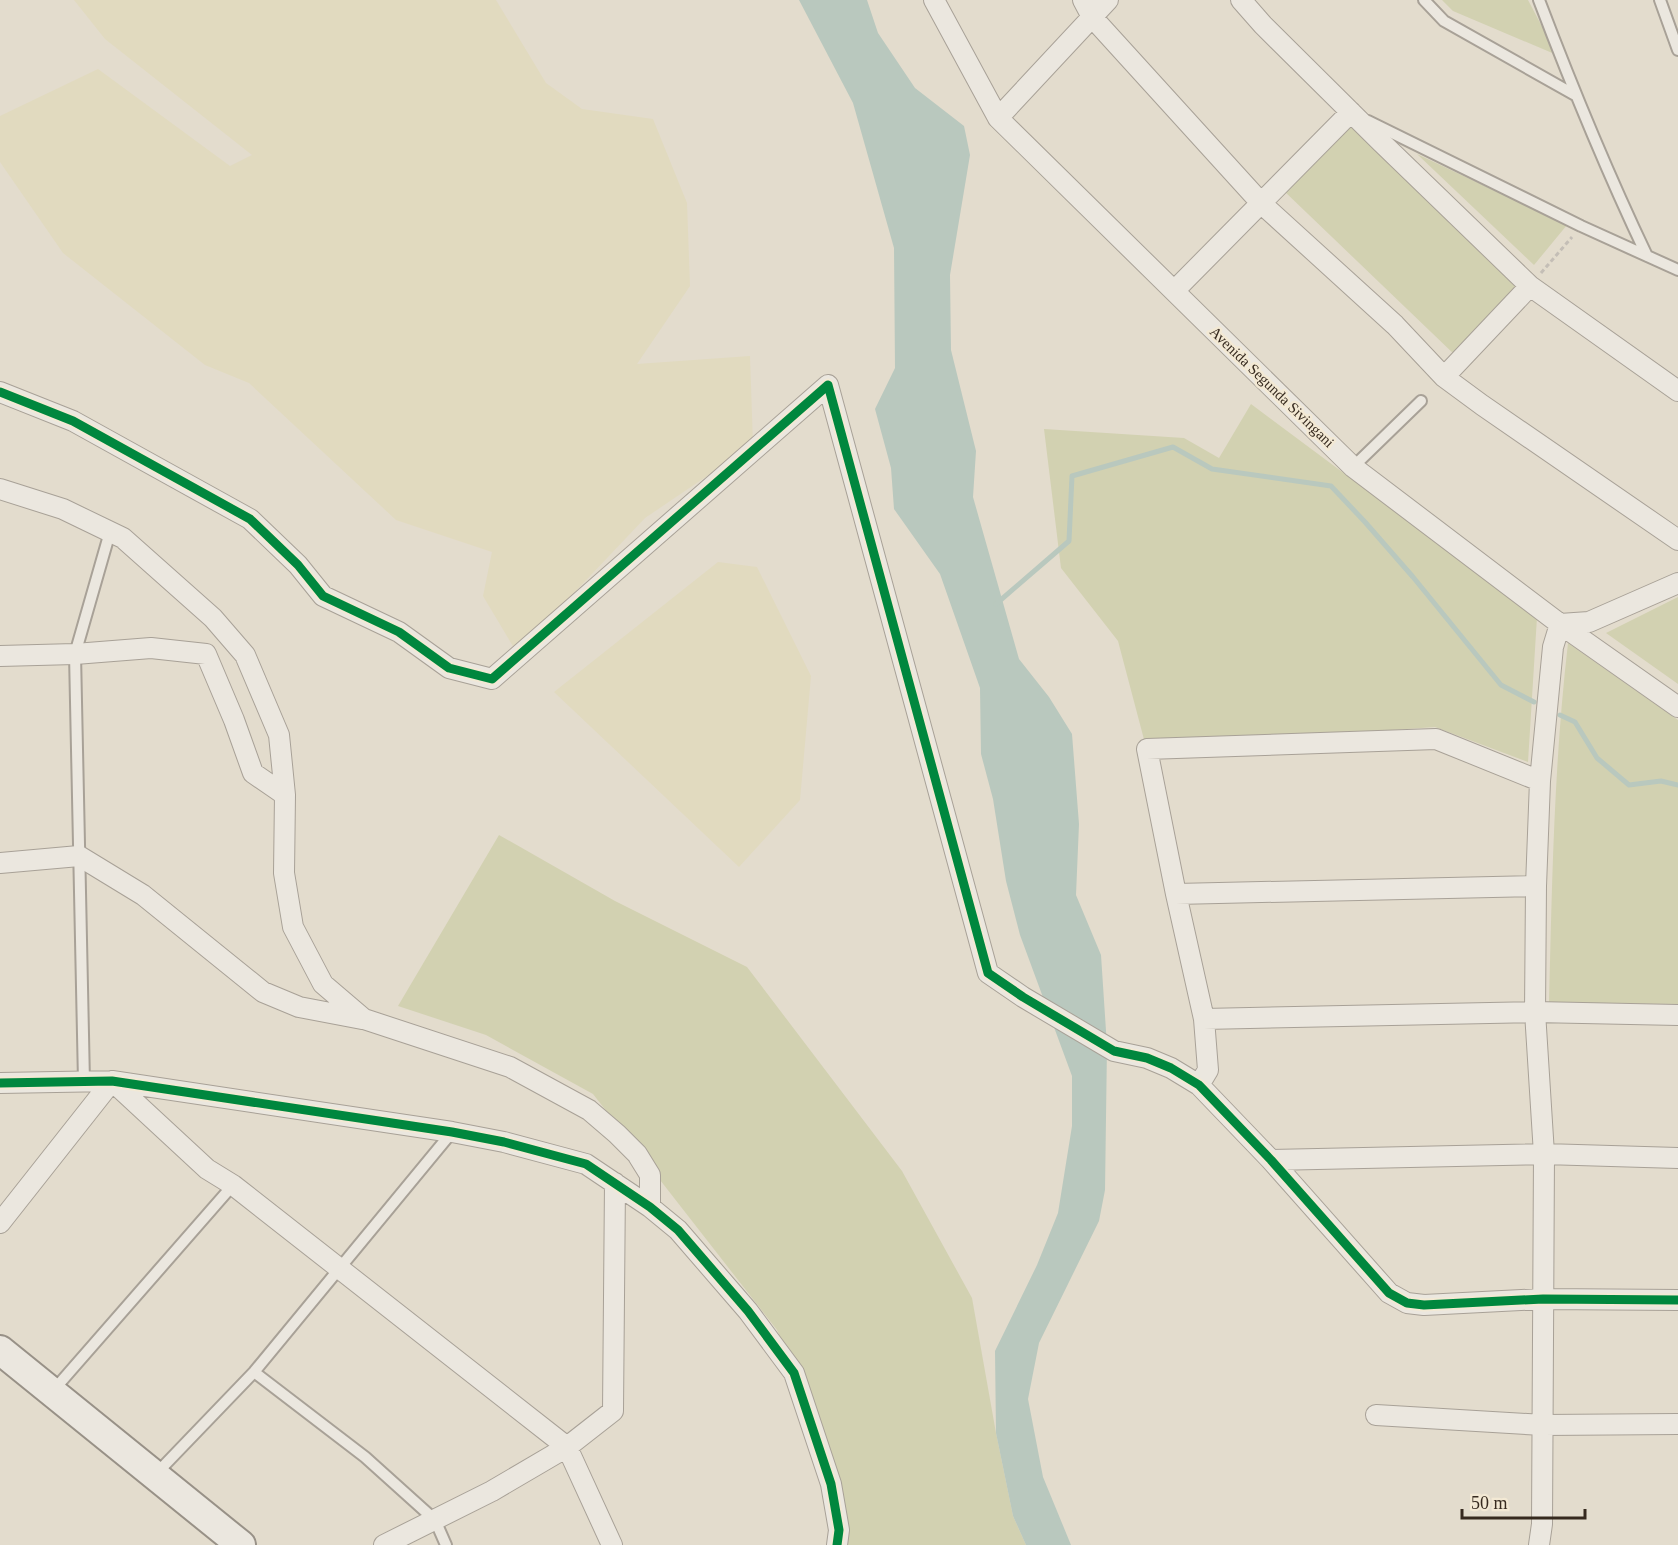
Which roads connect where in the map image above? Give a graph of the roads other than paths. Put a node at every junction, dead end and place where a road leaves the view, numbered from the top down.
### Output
1 (934, 0) edge
2 (1108, 0) edge
3 (1241, 0) edge
4 (1424, 0) edge
5 (1539, 0) edge
6 (1660, 0) edge
7 (1087, 9) edge
8 (1678, 50) edge
9 (1575, 95) junction
10 (1351, 112) junction
11 (998, 118) junction
12 (1262, 204) junction
13 (1647, 256) junction
14 (1678, 270) edge
15 (1530, 286) junction
16 (1174, 291) junction
17 (1444, 377) junction
18 (0, 392) edge
19 (1678, 392) edge
20 (1421, 401) dead end
21 (1353, 467) junction
22 (0, 489) edge
23 (110, 532) junction
24 (1678, 540) edge
25 (1678, 583) edge
26 (1560, 624) junction
27 (75, 654) junction
28 (0, 656) edge
29 (1678, 707) edge
30 (1540, 781) junction
31 (285, 795) junction
32 (79, 856) junction
33 (0, 863) edge
34 (1536, 886) junction
35 (1176, 894) junction
36 (1535, 1011) junction
37 (1678, 1015) edge
38 (364, 1019) junction
39 (1204, 1019) junction
40 (112, 1081) junction
41 (84, 1082) junction
42 (0, 1083) edge
43 (1199, 1084) junction
44 (452, 1132) junction
45 (1544, 1155) junction
46 (1678, 1158) edge
47 (1271, 1160) junction
48 (615, 1183) junction
49 (233, 1185) junction
50 (650, 1207) junction
51 (0, 1223) edge
52 (340, 1269) junction
53 (1543, 1299) junction
54 (1678, 1300) edge
55 (0, 1350) edge
56 (254, 1372) junction
57 (51, 1392) junction
58 (1376, 1415) dead end
59 (1678, 1424) edge
60 (1543, 1425) junction
61 (567, 1447) junction
62 (155, 1476) junction
63 (435, 1520) junction
64 (241, 1545) edge
65 (384, 1545) edge
66 (446, 1545) edge
67 (612, 1545) edge
68 (837, 1545) edge
69 (1539, 1545) edge

1 - 11 street, Avenida Segunda Sivingani
2 - 7 street
3 - 10 street
4 - 9 lane
5 - 9 lane
6 - 8 lane
7 - 11 street
7 - 12 street
9 - 13 lane
10 - 12 street
10 - 13 lane
10 - 15 street
11 - 16 street, Avenida Segunda Sivingani
12 - 16 street
12 - 17 street
13 - 14 lane
15 - 17 street
15 - 19 street
16 - 21 street, Avenida Segunda Sivingani
17 - 24 street
18 - 43 street
20 - 21 lane
21 - 26 street, Avenida Segunda Sivingani
22 - 23 street
23 - 27 lane
23 - 31 street
25 - 26 street
26 - 29 street, Avenida Segunda Sivingani
26 - 30 street
27 - 28 street
27 - 31 street
27 - 32 lane
30 - 34 street
30 - 35 street
31 - 38 street
32 - 33 street
32 - 38 street
32 - 41 lane
34 - 35 street
34 - 36 street
35 - 39 street
36 - 37 street
36 - 39 street
36 - 45 street
38 - 50 street
39 - 43 street
40 - 41 street
40 - 44 street
40 - 49 street
40 - 51 street
41 - 42 street
43 - 47 street
44 - 48 street
44 - 52 lane
45 - 46 street
45 - 47 street
45 - 53 street
47 - 53 street
48 - 50 street
48 - 61 street
49 - 52 street
49 - 57 lane
50 - 68 street
52 - 56 lane
52 - 61 street
53 - 54 street
53 - 60 street
55 - 57 street
56 - 62 lane
56 - 63 lane
57 - 62 street
58 - 60 street
59 - 60 street
60 - 69 street
61 - 63 street
61 - 67 street
62 - 64 street
63 - 65 street
63 - 66 lane

